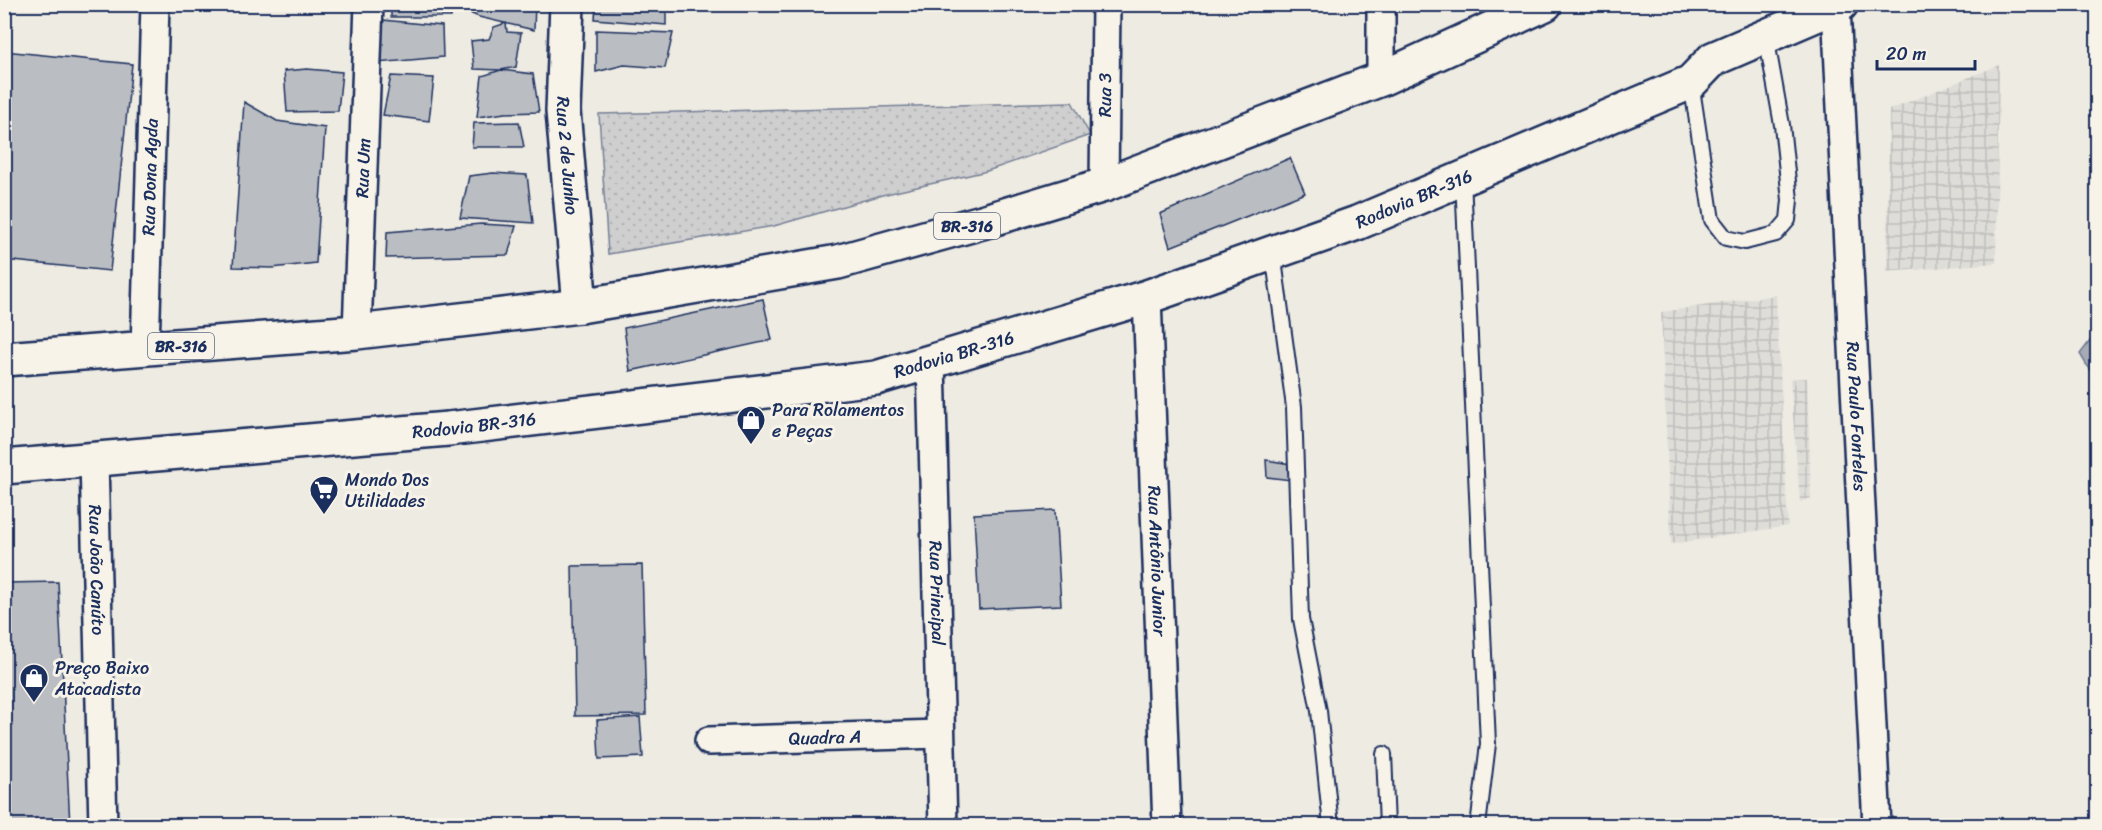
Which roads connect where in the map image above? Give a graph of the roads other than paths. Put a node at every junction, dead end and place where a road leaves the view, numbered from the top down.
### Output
1 (155, 4) edge
2 (369, 4) edge
3 (567, 4) edge
4 (1106, 4) edge
5 (1381, 4) edge
6 (1545, 4) edge
7 (1838, 6) edge
8 (1766, 36) junction
9 (1381, 79) junction
10 (1691, 82) junction
11 (1463, 178) junction
12 (1104, 185) junction
13 (1273, 253) junction
14 (1147, 297) junction
15 (580, 306) junction
16 (357, 332) junction
17 (145, 349) junction
18 (4, 359) edge
19 (931, 362) junction
20 (94, 459) junction
21 (4, 467) edge
22 (940, 734) junction
23 (709, 741) dead end
24 (1384, 754) dead end
25 (104, 825) edge
26 (943, 825) edge
27 (1167, 825) edge
28 (1331, 825) edge
29 (1387, 825) edge
30 (1478, 825) edge
31 (1876, 825) edge

1 - 17 street, Rua Dona Agda
2 - 16 street, Rua Um
3 - 15 main road, Rua 2 de Junho
4 - 12 street, Rua 3
5 - 9 street
6 - 9 main road, BR-316
7 - 8 main road, Rodovia BR-316
7 - 31 street, Rua Paulo Fonteles
8 - 10 main road, Rodovia BR-316
8 - 10 lane
9 - 12 main road, BR-316
10 - 11 main road, Rodovia BR-316
11 - 13 main road, Rodovia BR-316
11 - 30 lane
12 - 15 main road, BR-316
13 - 14 main road, Rodovia BR-316
13 - 28 lane
14 - 19 main road, Rodovia BR-316
14 - 27 street, Rua Antônio Junior
15 - 16 main road, BR-316
16 - 17 main road, BR-316
17 - 18 main road, BR-316
19 - 20 main road, Rodovia BR-316
19 - 22 street, Rua Principal
20 - 21 main road, Rodovia BR-316
20 - 25 street, Rua João Canúto
22 - 23 street, Quadra A
22 - 26 street, Rua Principal
24 - 29 lane

